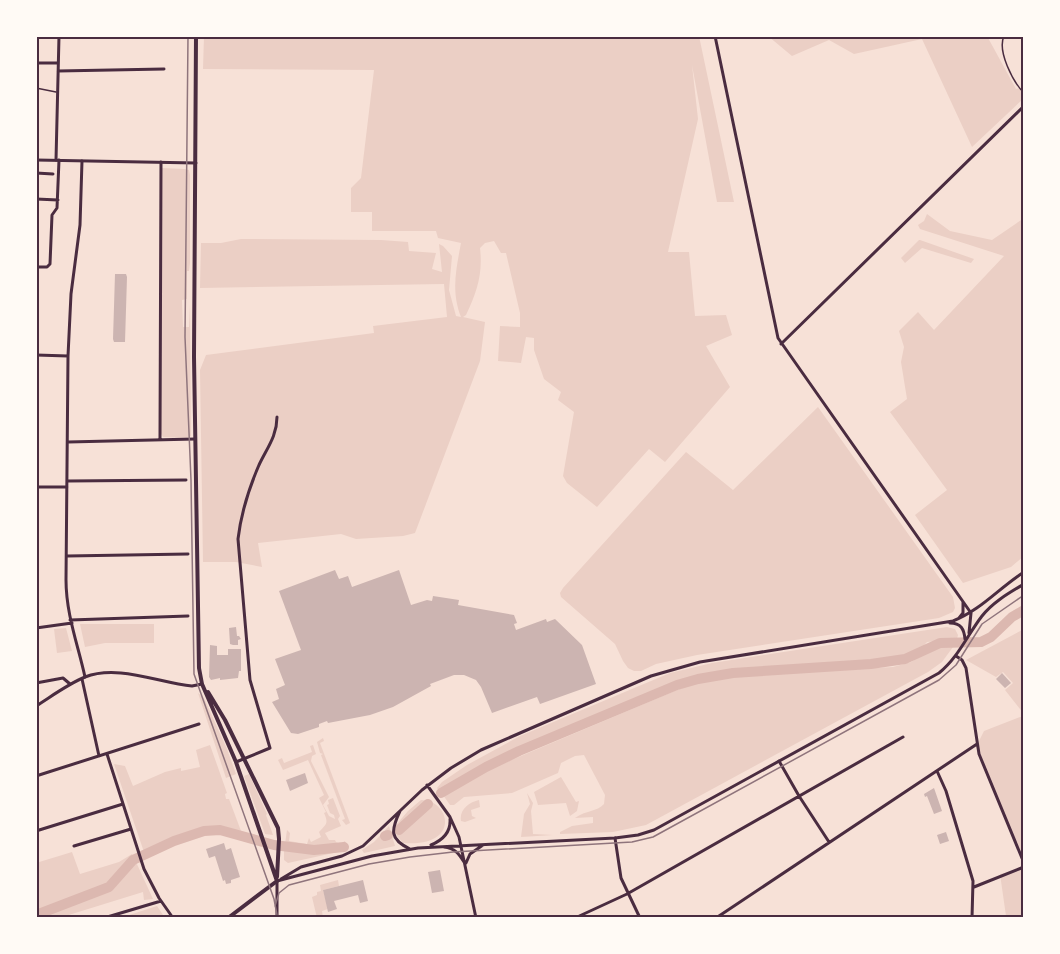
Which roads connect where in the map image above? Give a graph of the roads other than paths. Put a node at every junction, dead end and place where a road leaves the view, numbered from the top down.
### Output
1 (59, 36) edge
2 (196, 36) edge
3 (715, 36) edge
4 (1004, 36) edge
5 (36, 63) edge
6 (58, 63) junction
7 (164, 69) dead end
8 (58, 71) junction
9 (36, 87) edge
10 (57, 93) junction
11 (1024, 93) edge
12 (1024, 106) edge
13 (36, 160) edge
14 (57, 160) junction
15 (82, 161) junction
16 (161, 162) junction
17 (196, 163) junction
18 (36, 173) edge
19 (52, 174) dead end
20 (36, 199) edge
21 (58, 200) junction
22 (36, 267) edge
23 (781, 344) junction
24 (36, 355) edge
25 (68, 356) junction
26 (277, 417) dead end
27 (160, 439) junction
28 (195, 439) junction
29 (68, 442) junction
30 (186, 480) dead end
31 (68, 481) junction
32 (36, 487) edge
33 (67, 487) junction
34 (188, 554) dead end
35 (67, 556) junction
36 (1024, 572) edge
37 (1024, 584) edge
38 (962, 600) junction
39 (971, 613) junction
40 (984, 614) junction
41 (188, 616) dead end
42 (958, 619) junction
43 (71, 621) junction
44 (948, 623) junction
45 (36, 628) edge
46 (968, 635) junction
47 (965, 639) junction
48 (957, 654) junction
49 (83, 678) junction
50 (36, 683) edge
51 (202, 684) junction
52 (70, 686) junction
53 (36, 706) edge
54 (199, 724) dead end
55 (903, 738) dead end
56 (977, 744) junction
57 (107, 754) junction
58 (99, 756) junction
59 (244, 758) junction
60 (779, 761) junction
61 (236, 762) junction
62 (937, 771) junction
63 (36, 776) edge
64 (427, 786) junction
65 (799, 796) junction
66 (123, 804) junction
67 (400, 809) junction
68 (450, 817) junction
69 (131, 829) junction
70 (36, 831) edge
71 (615, 838) junction
72 (829, 842) junction
73 (485, 844) junction
74 (462, 845) junction
75 (74, 846) dead end
76 (428, 847) junction
77 (410, 850) junction
78 (465, 864) junction
79 (1024, 865) edge
80 (277, 881) junction
81 (974, 886) junction
82 (627, 894) junction
83 (161, 901) junction
84 (104, 918) edge
85 (172, 918) edge
86 (228, 918) edge
87 (278, 918) edge
88 (476, 918) edge
89 (575, 918) edge
90 (640, 918) edge
91 (716, 918) edge
92 (972, 918) edge

1 - 6 street
2 - 17 main road
3 - 23 street
4 - 11 lane
5 - 6 street
6 - 8 street
7 - 8 street
8 - 10 street
9 - 10 lane
10 - 14 street
12 - 23 street
13 - 14 street
14 - 15 street
14 - 21 street
15 - 16 street
15 - 25 street
16 - 17 street
16 - 27 street
17 - 28 main road
18 - 19 street
20 - 21 street
21 - 22 street
23 - 38 street
24 - 25 street
25 - 29 street
26 - 59 street
27 - 28 street
27 - 29 street
28 - 51 main road
29 - 31 street
30 - 31 street
31 - 33 street
32 - 33 street
33 - 35 street
34 - 35 street
35 - 43 street
36 - 39 street
37 - 40 street
38 - 39 street
38 - 42 street
39 - 40 street
39 - 42 street
39 - 46 street
40 - 46 street
41 - 43 street
42 - 44 street
43 - 45 street
43 - 49 street
44 - 47 street
44 - 64 street
46 - 47 street
47 - 48 street
48 - 56 street
48 - 60 street
49 - 51 street
49 - 52 street
49 - 58 street
50 - 52 street
51 - 59 main road
51 - 61 main road
52 - 53 street
54 - 57 street
55 - 65 street
56 - 62 street
56 - 79 street
57 - 58 street
57 - 66 street
58 - 63 street
59 - 61 street
59 - 80 main road
60 - 65 street
60 - 71 street
61 - 80 main road
62 - 72 street
62 - 81 street
64 - 67 street
64 - 68 street
65 - 72 street
65 - 82 street
66 - 69 street
66 - 70 street
67 - 77 street
67 - 80 street
68 - 74 street
68 - 76 street
69 - 75 street
69 - 83 street
71 - 73 street
71 - 82 street
72 - 91 street
73 - 74 street
73 - 78 street
74 - 76 street
74 - 78 street
76 - 77 street
76 - 78 street
77 - 80 street
78 - 88 street
79 - 81 street
80 - 86 main road
80 - 87 street
81 - 92 street
82 - 89 street
82 - 90 street
83 - 84 street
83 - 85 street

